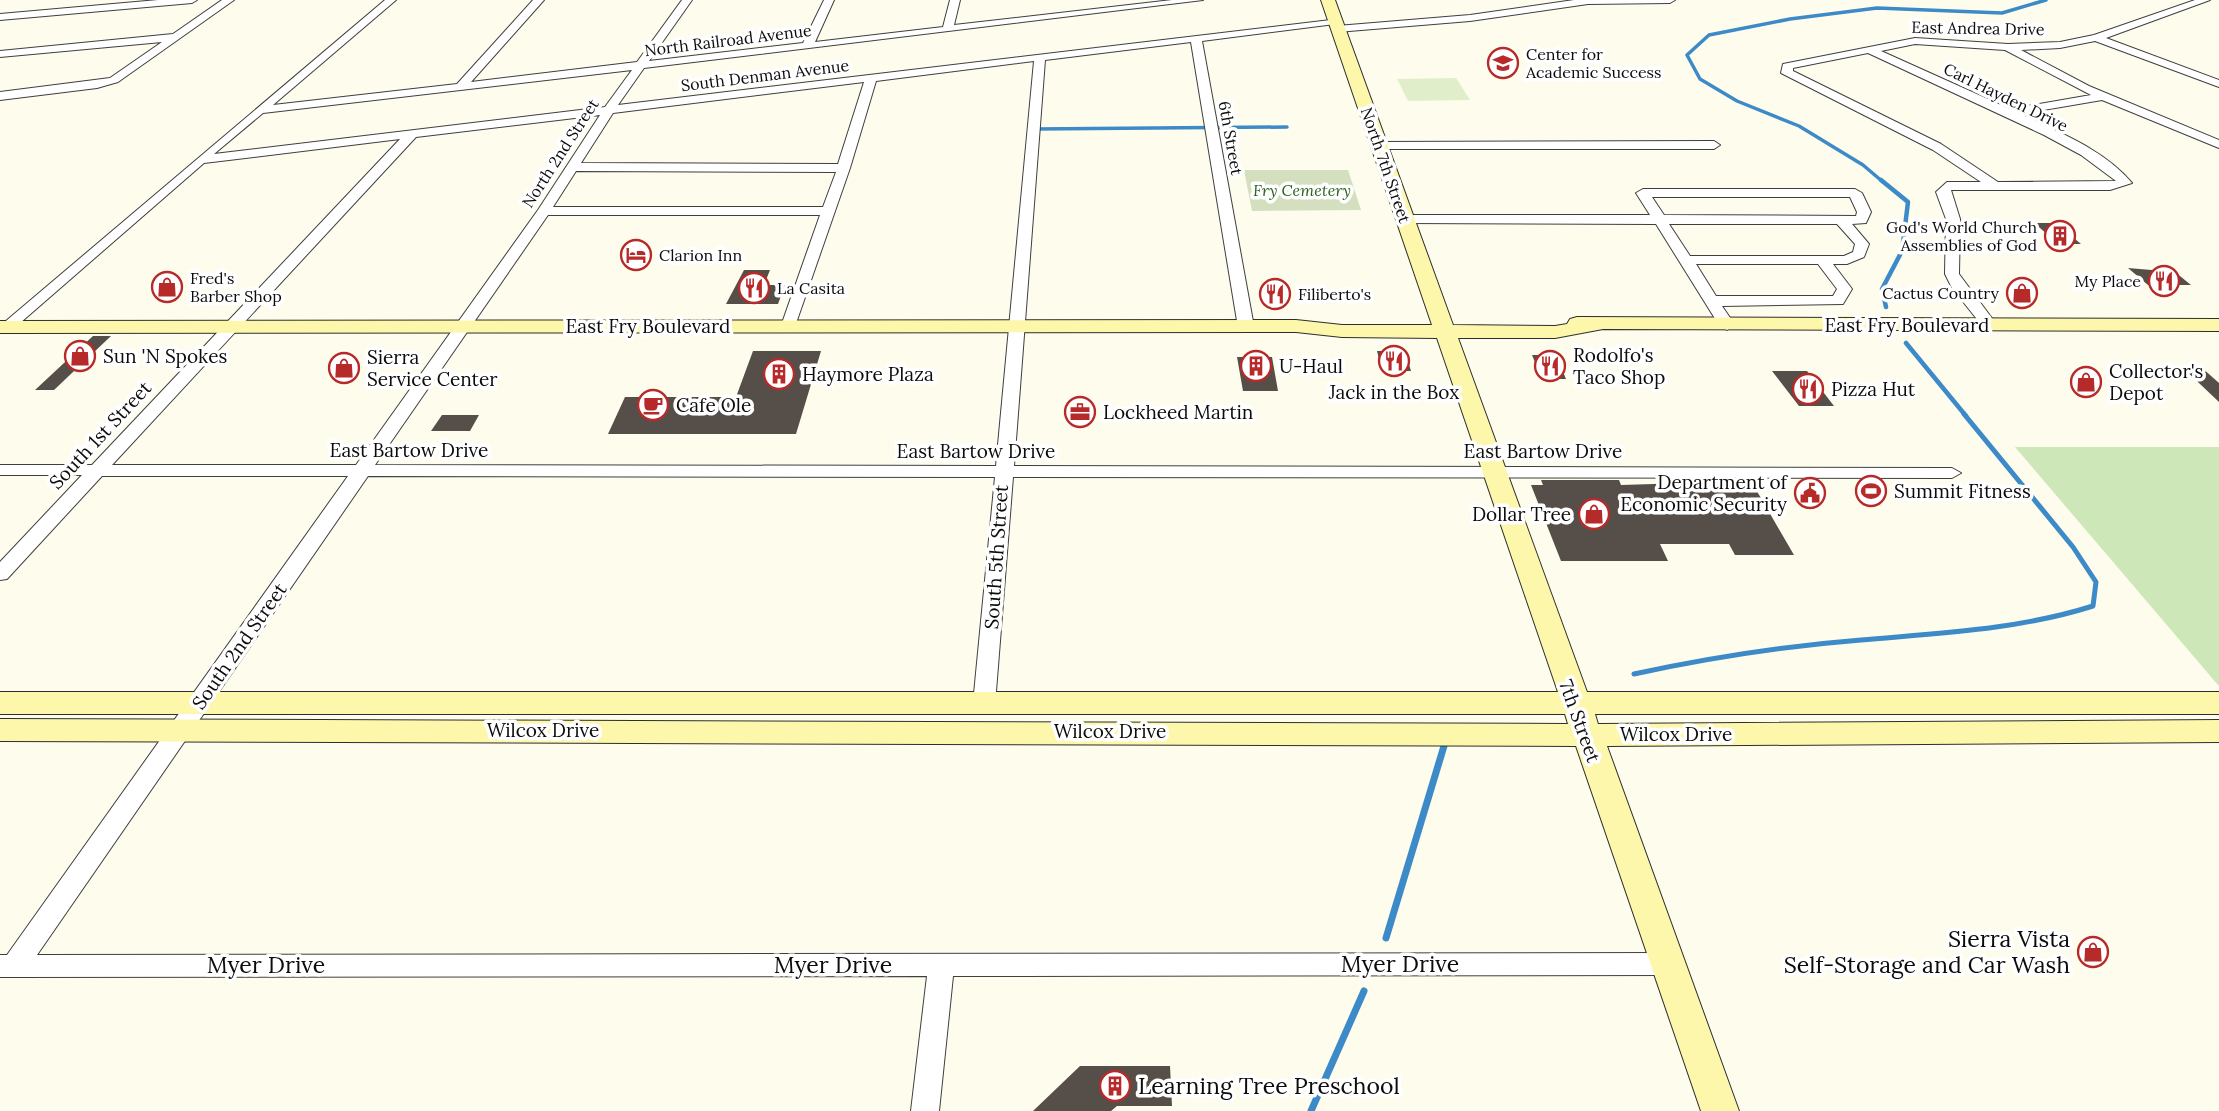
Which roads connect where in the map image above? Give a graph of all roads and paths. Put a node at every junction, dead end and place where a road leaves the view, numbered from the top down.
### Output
1 (192, 0) edge
2 (229, 0) edge
3 (391, 0) edge
4 (539, 0) edge
5 (687, 0) edge
6 (829, 0) edge
7 (955, 0) edge
8 (1077, 0) edge
9 (1198, 0) edge
10 (1328, 0) edge
11 (1670, 0) edge
12 (2205, 0) edge
13 (1076, 15) junction
14 (0, 17) edge
15 (1336, 25) junction
16 (948, 30) junction
17 (177, 37) junction
18 (1196, 38) junction
19 (2096, 38) junction
20 (807, 47) junction
21 (2008, 47) junction
22 (1867, 48) junction
23 (0, 54) edge
24 (1040, 57) junction
25 (642, 66) junction
26 (871, 78) junction
27 (2217, 82) edge
28 (461, 86) junction
29 (0, 96) edge
30 (2102, 97) junction
31 (261, 110) junction
32 (609, 110) junction
33 (2006, 113) junction
34 (412, 134) junction
35 (2219, 144) edge
36 (1714, 145) dead end
37 (1379, 146) junction
38 (200, 160) junction
39 (573, 167) junction
40 (844, 168) junction
41 (1994, 185) junction
42 (544, 211) junction
43 (829, 211) junction
44 (1404, 219) junction
45 (1660, 220) junction
46 (1841, 220) junction
47 (1686, 260) junction
48 (1822, 260) junction
49 (1712, 301) junction
50 (461, 325) junction
51 (1727, 325) junction
52 (1989, 325) junction
53 (2219, 325) edge
54 (789, 326) junction
55 (1015, 326) junction
56 (1441, 326) junction
57 (4, 327) edge
58 (232, 327) junction
59 (1246, 327) junction
60 (0, 470) edge
61 (96, 470) junction
62 (362, 471) junction
63 (1002, 472) junction
64 (1492, 472) junction
65 (1952, 473) dead end
66 (0, 574) edge
67 (0, 703) edge
68 (198, 704) junction
69 (984, 704) junction
70 (2219, 704) edge
71 (1580, 719) junction
72 (0, 730) edge
73 (179, 730) junction
74 (2219, 731) edge
75 (1667, 964) junction
76 (941, 965) junction
77 (7, 966) edge
78 (925, 1111) edge
79 (1720, 1111) edge

1 - 14 street
2 - 17 street
3 - 31 street
4 - 28 street
5 - 25 street, North 2nd Street
6 - 20 street
7 - 16 street
8 - 13 street
9 - 13 street, North Railroad Avenue
10 - 15 main road, North 7th Street
11 - 15 street, South Denman Avenue
12 - 19 street, East Andrea Drive
13 - 16 street, North Railroad Avenue
15 - 18 street, South Denman Avenue
15 - 37 main road, North 7th Street
16 - 20 street, North Railroad Avenue
17 - 23 street
17 - 29 street
18 - 24 street, South Denman Avenue
18 - 59 street, 6th Street
19 - 21 street, East Andrea Drive
19 - 27 street
20 - 25 street, North Railroad Avenue
21 - 22 street, East Andrea Drive
21 - 30 street
22 - 33 street, Carl Hayden Drive
22 - 41 street, East Andrea Drive
24 - 26 street, South Denman Avenue
24 - 55 street, South 5th Street
25 - 28 street, North Railroad Avenue
25 - 32 street, North 2nd Street
26 - 32 street, South Denman Avenue
26 - 40 street
28 - 31 street, North Railroad Avenue
30 - 33 street
30 - 35 street
31 - 38 street
32 - 34 street, South Denman Avenue
32 - 39 street, North 2nd Street
33 - 41 street, Carl Hayden Drive
34 - 38 street, South Denman Avenue
34 - 58 street, South 1st Street
36 - 37 street
37 - 44 main road, North 7th Street
38 - 57 street
39 - 40 street
39 - 42 street, North 2nd Street
40 - 43 street
41 - 52 street
42 - 43 street
42 - 50 street, North 2nd Street
43 - 54 street
44 - 45 street
44 - 56 main road, North 7th Street
45 - 46 street
45 - 46 street
45 - 47 street
46 - 48 street
47 - 48 street
47 - 49 street
48 - 49 street
49 - 51 street
50 - 54 main road, East Fry Boulevard
50 - 58 main road, East Fry Boulevard
50 - 62 street, South 2nd Street
51 - 52 main road, East Fry Boulevard
51 - 56 main road, East Fry Boulevard
52 - 53 main road, East Fry Boulevard
54 - 55 main road, East Fry Boulevard
55 - 59 main road, East Fry Boulevard
55 - 63 street, South 5th Street
56 - 59 main road, East Fry Boulevard
56 - 64 main road, 7th Street
57 - 58 main road, East Fry Boulevard
58 - 61 street, South 1st Street
60 - 61 street, East Bartow Drive
61 - 62 street, East Bartow Drive
61 - 66 street, South 1st Street
62 - 63 street, East Bartow Drive
62 - 68 street, South 2nd Street
63 - 64 street, East Bartow Drive
63 - 69 street, South 5th Street
64 - 65 street, East Bartow Drive
64 - 71 main road, 7th Street
67 - 68 main road, Wilcox Drive
68 - 69 main road, Wilcox Drive
68 - 73 street, South 2nd Street
69 - 71 main road, Wilcox Drive
70 - 71 main road, Wilcox Drive
71 - 73 main road, Wilcox Drive
71 - 74 main road, Wilcox Drive
71 - 75 main road, 7th Street
72 - 73 main road, Wilcox Drive
73 - 77 street, South 2nd Street
75 - 76 street, Myer Drive
75 - 79 main road, 7th Street
76 - 77 street, Myer Drive
76 - 78 street

